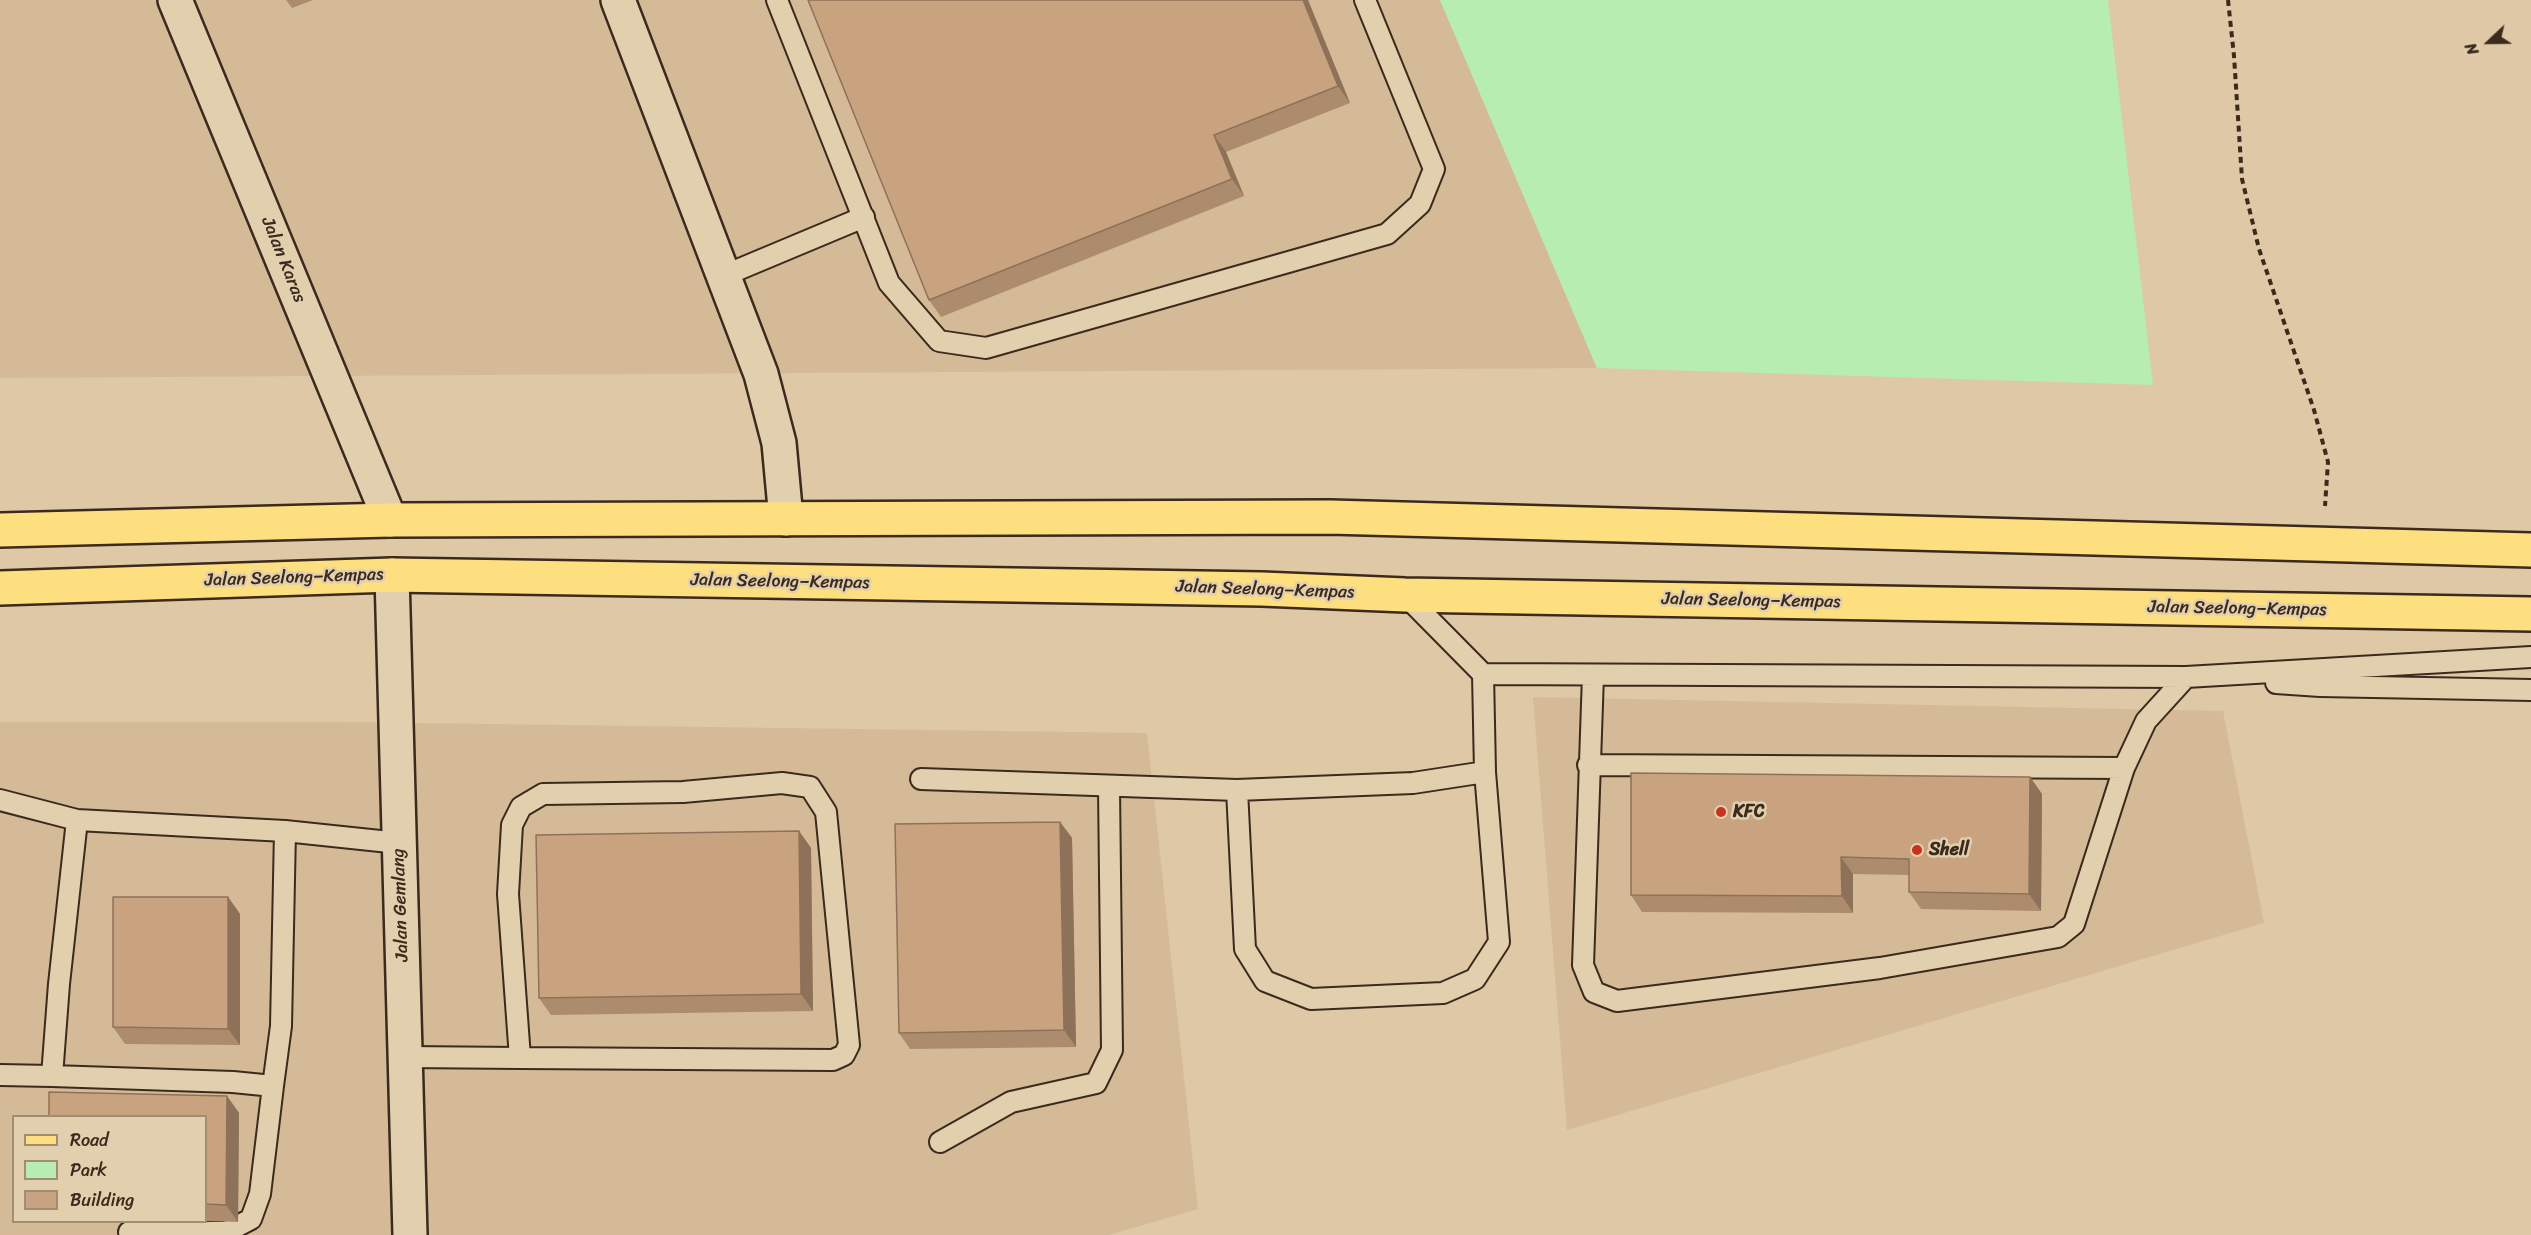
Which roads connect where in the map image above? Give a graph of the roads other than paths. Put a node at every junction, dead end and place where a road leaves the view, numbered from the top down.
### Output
1 (175, 0) edge
2 (618, 0) edge
3 (777, 0) edge
4 (1365, 0) edge
5 (864, 217) junction
6 (723, 276) junction
7 (786, 519) junction
8 (390, 520) junction
9 (0, 530) edge
10 (2531, 550) edge
11 (392, 575) junction
12 (0, 588) edge
13 (1405, 596) junction
14 (2531, 614) edge
15 (2531, 657) edge
16 (1484, 674) junction
17 (1593, 675) junction
18 (2186, 677) junction
19 (2531, 690) edge
20 (1588, 765) junction
21 (2124, 768) junction
22 (1485, 772) junction
23 (921, 779) dead end
24 (1109, 787) junction
25 (1237, 790) junction
26 (0, 800) edge
27 (77, 820) junction
28 (285, 831) junction
29 (399, 843) junction
30 (405, 1057) junction
31 (520, 1058) junction
32 (0, 1075) edge
33 (52, 1076) junction
34 (273, 1086) junction
35 (940, 1142) dead end
36 (129, 1232) dead end
37 (410, 1235) edge

1 - 8 street, Jalan Karas
2 - 6 street
3 - 5 lane
4 - 5 lane
5 - 6 lane
6 - 7 street
7 - 8 main road
7 - 10 main road
8 - 9 main road
11 - 12 main road, Jalan Seelong–Kempas
11 - 13 main road, Jalan Seelong–Kempas
11 - 29 street, Jalan Gemlang
13 - 14 main road, Jalan Seelong–Kempas
13 - 16 lane
15 - 18 lane
16 - 17 lane
16 - 22 lane
17 - 18 lane
17 - 20 lane
18 - 19 lane
18 - 21 lane
20 - 21 lane
20 - 21 lane
22 - 25 lane
22 - 25 lane
23 - 24 lane
24 - 25 lane
24 - 35 lane
26 - 27 lane
27 - 28 lane
27 - 33 lane
28 - 29 lane
28 - 34 lane
29 - 30 street, Jalan Gemlang
30 - 31 lane
30 - 37 street, Jalan Gemlang
31 - 31 lane
32 - 33 lane
33 - 34 lane
34 - 36 lane

